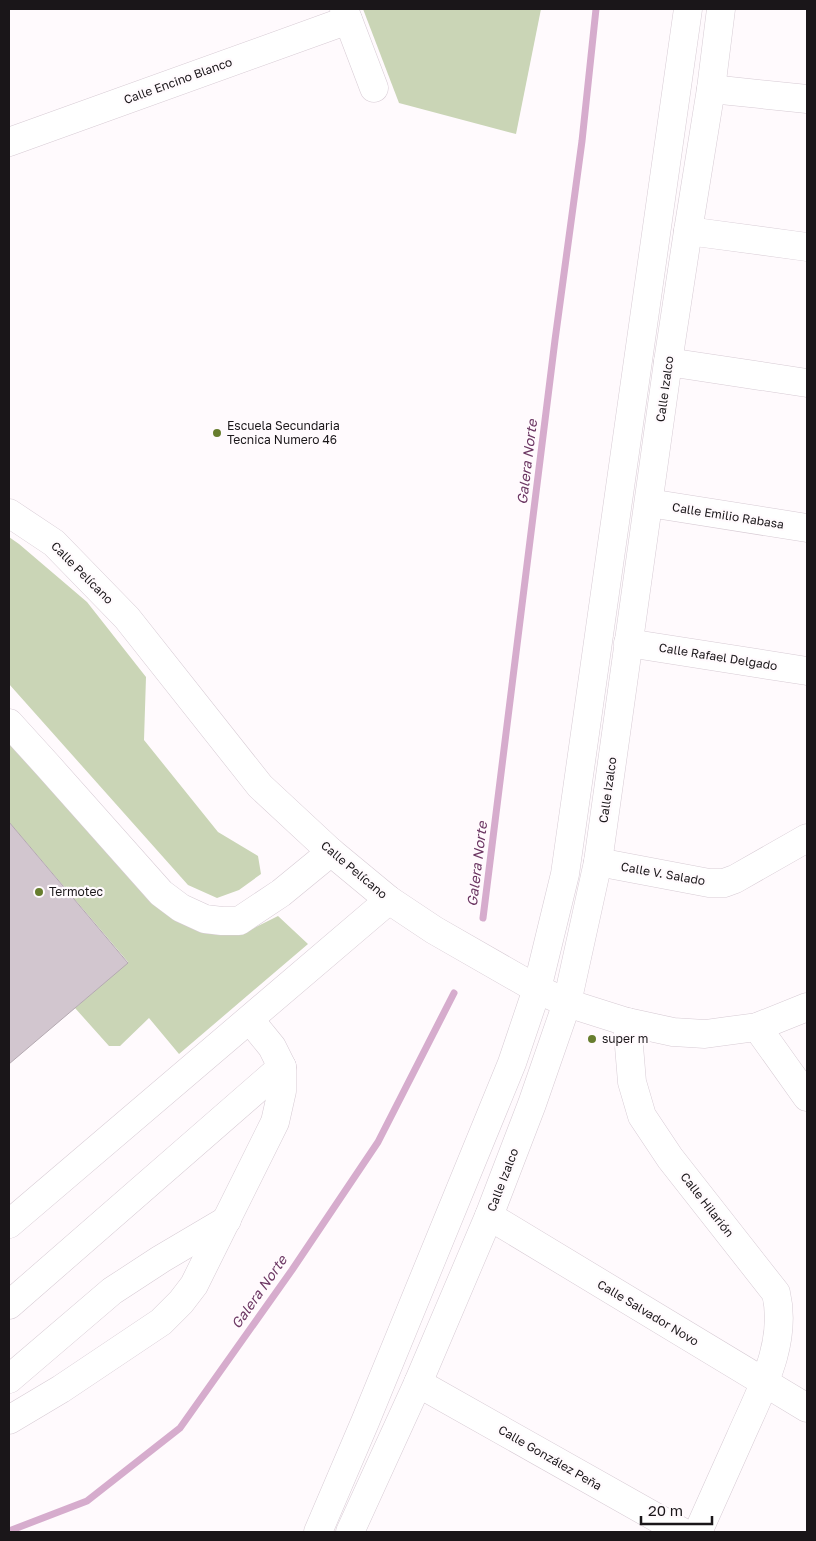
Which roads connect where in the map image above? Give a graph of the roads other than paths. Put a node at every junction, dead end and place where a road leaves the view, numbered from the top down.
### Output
1 (688, 9) edge
2 (720, 9) edge
3 (346, 14) edge
4 (374, 88) dead end
5 (711, 89) junction
6 (807, 99) edge
7 (9, 142) edge
8 (688, 231) junction
9 (807, 247) edge
10 (668, 362) junction
11 (807, 383) edge
12 (649, 503) junction
13 (9, 513) edge
14 (807, 528) edge
15 (628, 643) junction
16 (807, 671) edge
17 (9, 724) edge
18 (807, 838) edge
19 (331, 852) junction
20 (598, 862) junction
21 (389, 900) junction
22 (537, 989) junction
23 (567, 1003) junction
24 (807, 1007) edge
25 (250, 1020) junction
26 (627, 1022) junction
27 (757, 1027) junction
28 (282, 1067) junction
29 (807, 1097) edge
30 (489, 1216) junction
31 (227, 1220) junction
32 (9, 1224) edge
33 (9, 1305) edge
34 (9, 1379) edge
35 (418, 1383) junction
36 (764, 1384) junction
37 (807, 1408) edge
38 (9, 1420) edge
39 (318, 1532) edge
40 (351, 1532) edge
41 (682, 1532) edge
42 (698, 1532) edge

1 - 22 main road
2 - 5 main road, Calle Izalco
3 - 4 main road
3 - 7 main road, Calle Encino Blanco
5 - 6 main road
5 - 8 main road, Calle Izalco
8 - 9 main road
8 - 10 main road, Calle Izalco
10 - 11 main road
10 - 12 main road, Calle Izalco
12 - 14 main road, Calle Emilio Rabasa
12 - 15 main road, Calle Izalco
13 - 19 main road, Calle Pelícano
15 - 16 main road, Calle Rafael Delgado
15 - 20 main road, Calle Izalco
17 - 19 main road
18 - 20 main road, Calle V. Salado
19 - 21 main road, Calle Pelícano
20 - 23 main road, Calle Izalco
21 - 22 main road, Calle Pelícano
21 - 25 main road
22 - 23 main road, Calle Pelícano
22 - 39 main road
23 - 26 main road, Calle Pelícano
23 - 30 main road, Calle Izalco
24 - 27 main road, Calle Pelícano
25 - 28 main road
25 - 32 main road
26 - 27 main road, Calle Pelícano
26 - 36 main road, Calle Hilarión
27 - 29 main road
28 - 31 main road
28 - 33 main road
30 - 35 main road, Calle Izalco
30 - 36 main road, Calle Salvador Novo
31 - 34 main road
31 - 38 main road
35 - 40 main road, Calle Izalco
35 - 41 main road, Calle González Peña
36 - 37 main road, Calle Salvador Novo
36 - 42 main road, Calle Hilarión

